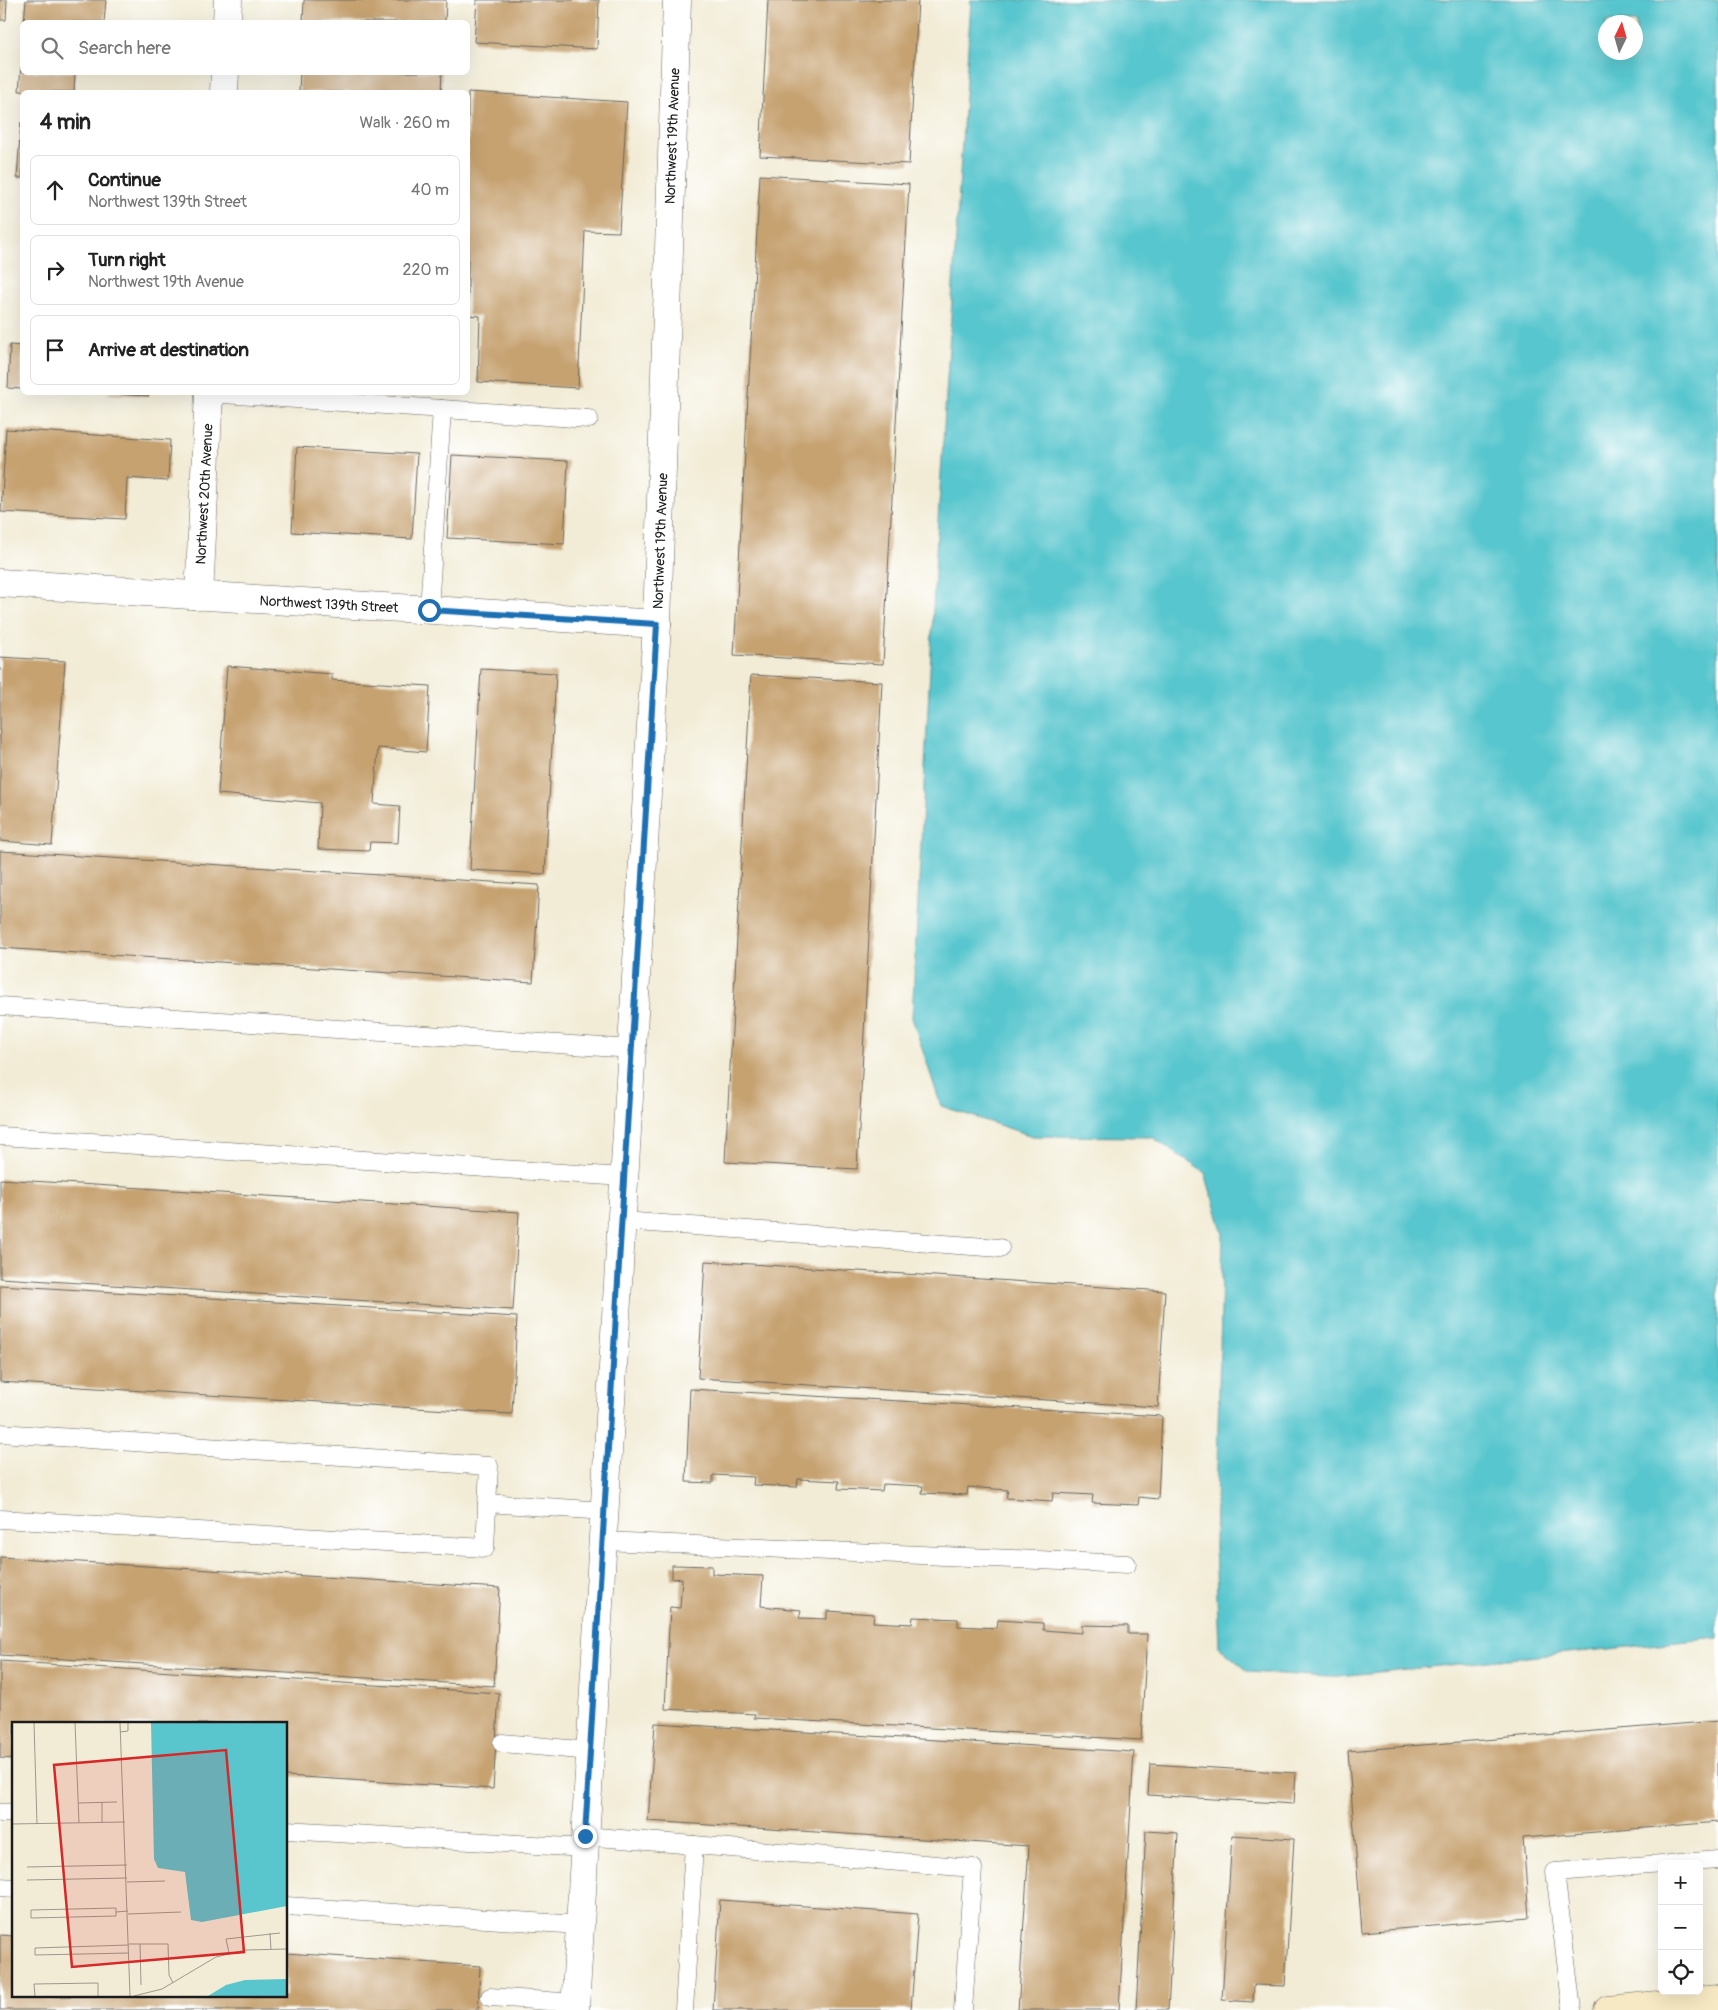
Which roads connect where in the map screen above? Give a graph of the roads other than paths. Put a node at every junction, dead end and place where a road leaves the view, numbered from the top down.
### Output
1 (228, 0) edge
2 (677, 0) edge
3 (227, 20) edge
4 (225, 75) edge
5 (224, 90) edge
6 (209, 395) edge
7 (238, 395) edge
8 (442, 409) junction
9 (589, 419) dead end
10 (0, 583) edge
11 (199, 596) junction
12 (429, 610) junction
13 (657, 624) junction
14 (0, 1006) edge
15 (632, 1049) junction
16 (0, 1136) edge
17 (624, 1177) junction
18 (622, 1221) junction
19 (1000, 1248) dead end
20 (0, 1433) edge
21 (487, 1504) junction
22 (605, 1511) junction
23 (0, 1519) edge
24 (603, 1542) junction
25 (1128, 1564) dead end
26 (502, 1743) dead end
27 (590, 1750) junction
28 (288, 1830) edge
29 (585, 1842) junction
30 (694, 1845) junction
31 (1718, 1860) edge
32 (1703, 1861) edge
33 (1658, 1864) edge
34 (288, 1906) edge
35 (580, 1925) junction
36 (490, 1997) dead end
37 (1718, 1999) edge
38 (575, 2007) edge
39 (684, 2010) edge
40 (963, 2010) edge
41 (1572, 2010) edge
42 (1608, 2010) edge

1 - 3 street
2 - 13 street, Northwest 19th Avenue
4 - 5 street
6 - 11 street, Northwest 20th Avenue
7 - 8 lane
8 - 9 lane
8 - 12 lane
10 - 11 street, Northwest 139th Street
11 - 12 street, Northwest 139th Street
12 - 13 street, Northwest 139th Street
13 - 15 street, Northwest 19th Avenue
14 - 15 lane
15 - 17 street, Northwest 19th Avenue
16 - 17 lane
17 - 18 street, Northwest 19th Avenue
18 - 19 lane
18 - 22 street, Northwest 19th Avenue
20 - 21 lane
21 - 22 lane
21 - 23 lane
22 - 24 street, Northwest 19th Avenue
24 - 25 lane
24 - 27 street, Northwest 19th Avenue
26 - 27 lane
27 - 29 street, Northwest 19th Avenue
28 - 29 lane
29 - 30 lane
29 - 35 street, Northwest 19th Avenue
30 - 39 lane
30 - 40 lane
31 - 32 lane
33 - 41 lane
34 - 35 lane
35 - 38 street, Northwest 19th Avenue
36 - 38 lane
37 - 42 main road

